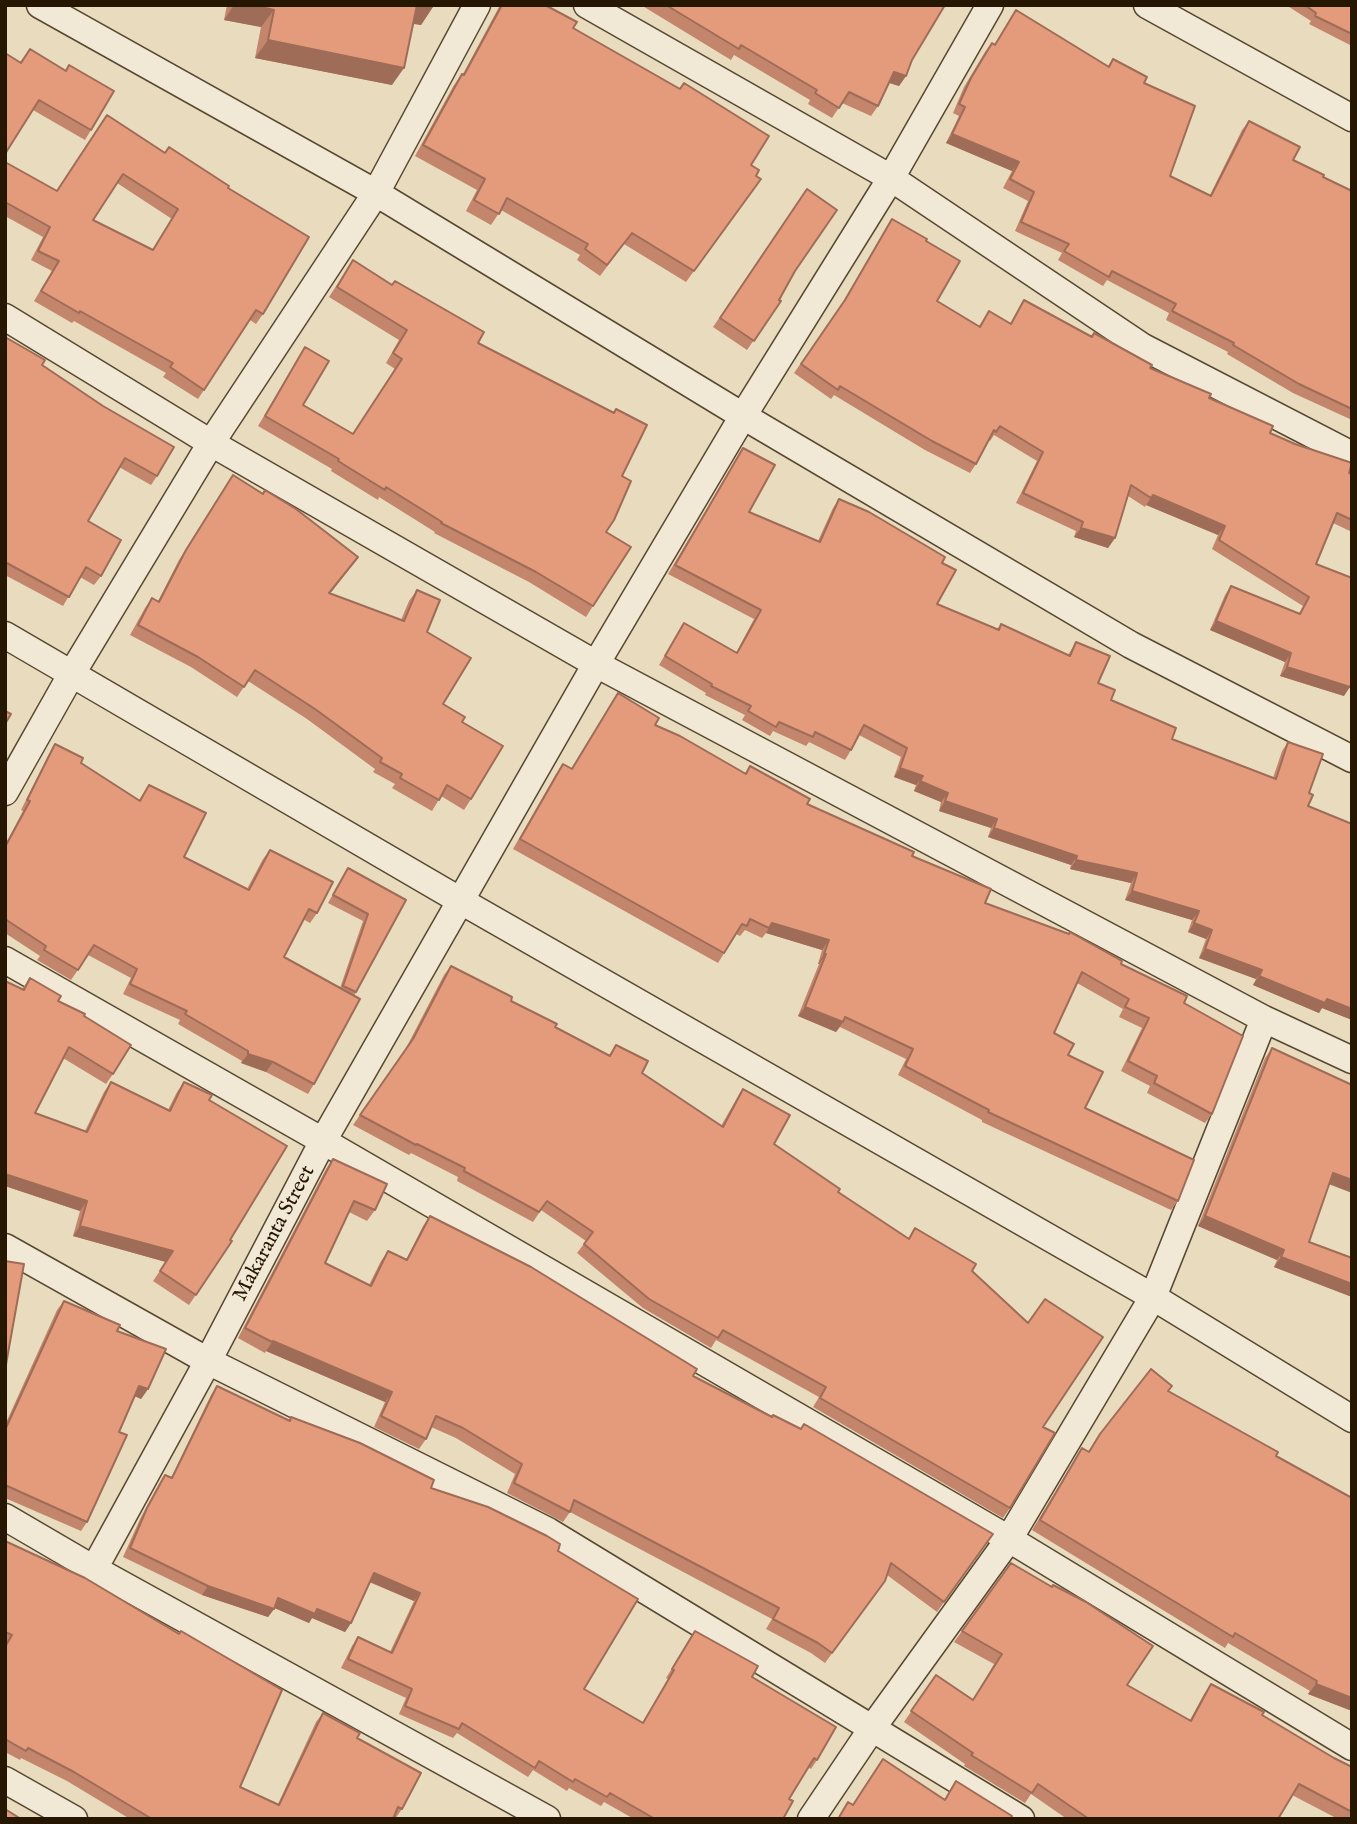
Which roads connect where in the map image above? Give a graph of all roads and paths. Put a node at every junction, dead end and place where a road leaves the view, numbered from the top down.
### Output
1 (40, 5) edge
2 (477, 5) edge
3 (587, 5) edge
4 (990, 5) edge
5 (1147, 5) edge
6 (1352, 118) edge
7 (891, 178) junction
8 (376, 193) junction
9 (5, 317) edge
10 (743, 416) junction
11 (211, 443) junction
12 (1352, 455) edge
13 (5, 635) edge
14 (596, 664) junction
15 (71, 675) junction
16 (1352, 759) edge
17 (5, 792) edge
18 (461, 901) junction
19 (5, 960) edge
20 (1265, 1019) junction
21 (1352, 1060) edge
22 (323, 1141) junction
23 (5, 1247) edge
24 (1153, 1297) junction
25 (208, 1361) junction
26 (1352, 1419) edge
27 (5, 1517) edge
28 (1009, 1539) junction
29 (94, 1570) junction
30 (873, 1727) junction
31 (1352, 1747) edge
32 (5, 1780) edge
33 (74, 1819) edge
34 (547, 1819) edge
35 (811, 1819) edge
36 (1021, 1819) edge

1 - 8 street
2 - 8 street
3 - 7 street
4 - 7 street, Makaranta Street
5 - 6 street
7 - 10 street, Makaranta Street
7 - 12 street
8 - 10 street
8 - 11 street
9 - 11 street
10 - 14 street, Makaranta Street
10 - 16 street
11 - 14 street
11 - 15 street
13 - 15 street
14 - 18 street, Makaranta Street
14 - 20 street
15 - 17 street
15 - 18 street
18 - 22 street, Makaranta Street
18 - 24 street
19 - 22 street
20 - 21 street
20 - 24 street
22 - 25 street, Makaranta Street
22 - 28 street
23 - 25 street
24 - 26 street
24 - 28 street
25 - 29 street, Makaranta Street
25 - 30 street
27 - 29 street
28 - 30 street
28 - 31 street
29 - 34 street
30 - 35 street
30 - 36 street
32 - 33 street

